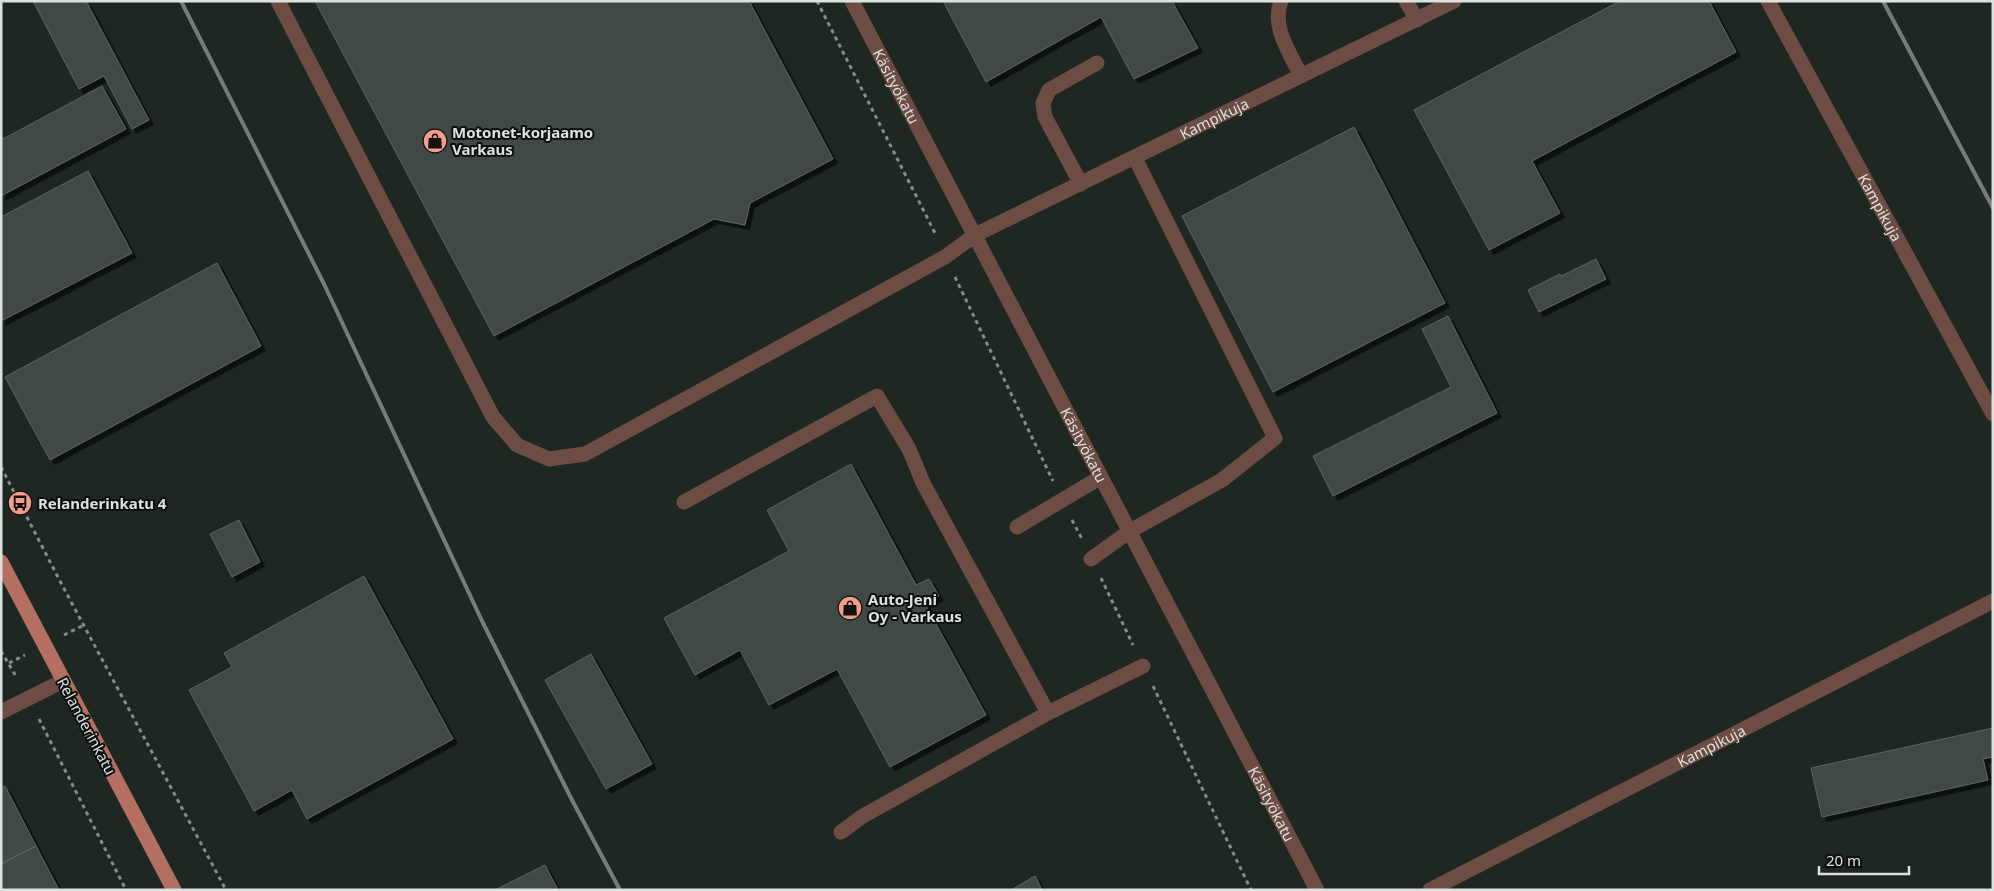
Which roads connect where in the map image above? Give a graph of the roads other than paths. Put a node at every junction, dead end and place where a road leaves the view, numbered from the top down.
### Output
1 (278, 1) edge
2 (852, 1) edge
3 (1281, 1) edge
4 (1406, 1) edge
5 (1454, 1) edge
6 (1768, 1) edge
7 (1417, 20) junction
8 (1097, 63) dead end
9 (1301, 76) junction
10 (1135, 158) junction
11 (1081, 184) junction
12 (975, 235) junction
13 (1993, 414) edge
14 (1101, 477) junction
15 (684, 502) dead end
16 (1017, 527) dead end
17 (1130, 532) junction
18 (1091, 559) road end
19 (1, 562) edge
20 (1993, 601) edge
21 (1143, 666) road end
22 (63, 680) junction
23 (1, 712) edge
24 (1048, 713) junction
25 (841, 832) dead end
26 (174, 890) edge
27 (1317, 890) edge
28 (1430, 890) edge

1 - 12 street, Kampikuja
2 - 12 street, Käsityökatu
3 - 9 street
4 - 7 street
5 - 7 street, Kampikuja
6 - 13 street, Kampikuja
7 - 9 street, Kampikuja
8 - 11 street
9 - 10 street, Kampikuja
10 - 11 street, Kampikuja
10 - 17 street
11 - 12 street, Kampikuja
12 - 14 street, Käsityökatu
14 - 16 street
14 - 17 street, Käsityökatu
15 - 24 street
17 - 18 street
17 - 27 street, Käsityökatu
19 - 22 main road, Relanderinkatu
20 - 28 street, Kampikuja
21 - 24 street
22 - 23 street
22 - 26 main road, Relanderinkatu
24 - 25 street

